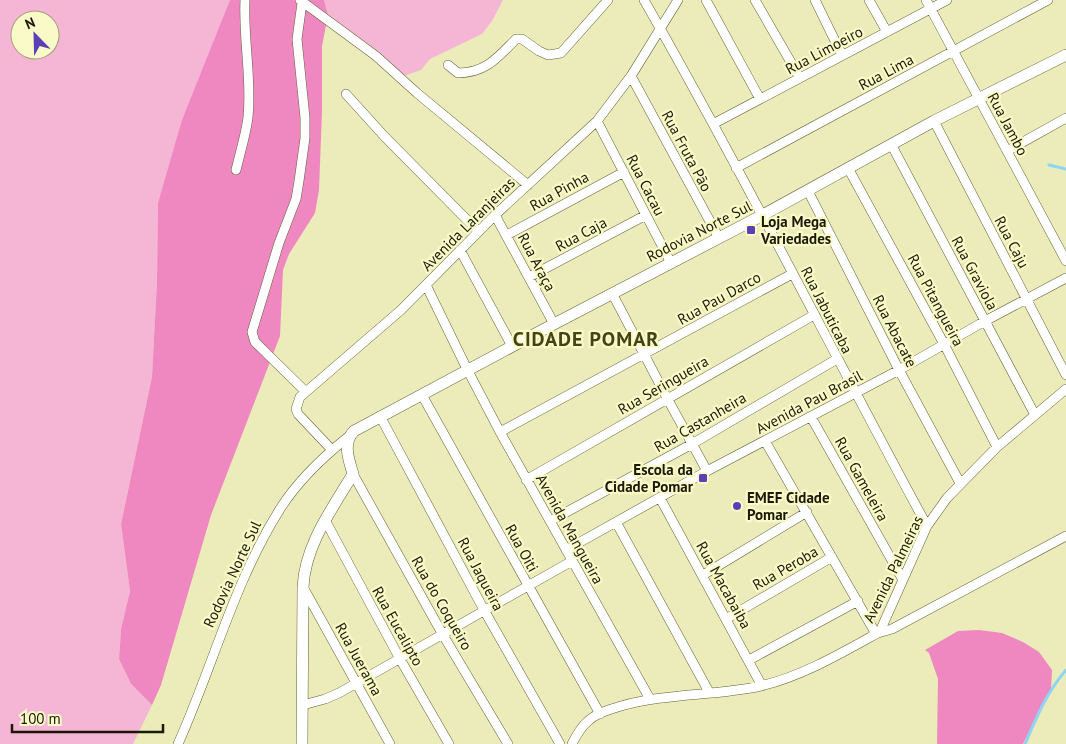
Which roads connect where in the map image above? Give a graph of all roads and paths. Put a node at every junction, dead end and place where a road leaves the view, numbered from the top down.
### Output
1 (245, 0) edge
2 (608, 0) edge
3 (644, 0) edge
4 (678, 0) edge
5 (706, 0) edge
6 (755, 0) edge
7 (814, 0) edge
8 (869, 0) edge
9 (926, 0) edge
10 (947, 0) edge
11 (1048, 0) edge
12 (301, 1) edge
13 (930, 9) junction
14 (661, 29) junction
15 (887, 32) junction
16 (954, 51) junction
17 (842, 55) junction
18 (1066, 55) edge
19 (448, 65) dead end
20 (631, 76) junction
21 (800, 78) junction
22 (346, 94) dead end
23 (979, 98) junction
24 (760, 99) junction
25 (1066, 118) edge
26 (597, 121) junction
27 (934, 121) junction
28 (713, 124) junction
29 (891, 144) junction
30 (1007, 151) junction
31 (736, 168) junction
32 (848, 168) junction
33 (236, 170) dead end
34 (624, 172) junction
35 (528, 185) junction
36 (808, 191) junction
37 (495, 215) junction
38 (646, 215) junction
39 (762, 216) junction
40 (478, 231) junction
41 (507, 236) junction
42 (719, 238) junction
43 (460, 250) junction
44 (1066, 261) edge
45 (671, 263) junction
46 (792, 274) junction
47 (529, 277) junction
48 (1066, 278) edge
49 (426, 285) junction
50 (612, 293) junction
51 (1027, 300) junction
52 (814, 315) junction
53 (985, 321) junction
54 (554, 324) junction
55 (944, 344) junction
56 (512, 346) junction
57 (644, 355) junction
58 (837, 359) junction
59 (900, 370) junction
60 (468, 371) junction
61 (1066, 375) edge
62 (1066, 390) edge
63 (305, 392) junction
64 (855, 393) junction
65 (422, 394) junction
66 (667, 398) junction
67 (1034, 415) junction
68 (380, 416) junction
69 (811, 417) junction
70 (500, 432) junction
71 (348, 437) junction
72 (765, 441) junction
73 (692, 444) junction
74 (997, 447) junction
75 (332, 450) junction
76 (707, 471) junction
77 (353, 474) junction
78 (526, 480) junction
79 (960, 483) junction
80 (660, 498) junction
81 (807, 512) junction
82 (325, 520) junction
83 (550, 521) junction
84 (616, 522) junction
85 (928, 526) junction
86 (1066, 536) edge
87 (566, 550) junction
88 (832, 557) junction
89 (572, 561) junction
90 (703, 575) junction
91 (903, 580) junction
92 (527, 586) junction
93 (303, 587) junction
94 (858, 601) junction
95 (484, 610) junction
96 (726, 619) junction
97 (877, 633) junction
98 (443, 634) junction
99 (400, 659) junction
100 (750, 660) junction
101 (357, 684) junction
102 (762, 686) junction
103 (709, 692) junction
104 (650, 699) junction
105 (303, 705) junction
106 (600, 714) junction
107 (387, 743) edge
108 (178, 744) edge
109 (302, 744) edge
110 (449, 744) edge
111 (508, 744) edge
112 (560, 744) edge
113 (572, 744) edge

1 - 33 street
2 - 19 street
3 - 14 street, Rua Jabuticaba
4 - 14 street, Avenida Laranjeiras
5 - 24 street
6 - 21 street
7 - 17 street
8 - 15 street
9 - 13 street, Rua Jambo
10 - 13 street, Rua Limoeiro
11 - 16 street, Rua Lima
12 - 35 street
12 - 63 street
13 - 15 street, Rua Limoeiro
13 - 16 street, Rua Jambo
14 - 20 street, Avenida Laranjeiras
14 - 28 street, Rua Jabuticaba
15 - 17 street, Rua Limoeiro
16 - 23 street, Rua Jambo
16 - 31 street, Rua Lima
17 - 21 street, Rua Limoeiro
18 - 23 street, Rodovia Norte Sul
20 - 26 street, Avenida Laranjeiras
20 - 42 street, Rua Fruta Pão
21 - 24 street, Rua Limoeiro
22 - 40 street
23 - 27 street, Rodovia Norte Sul
23 - 30 street, Rua Jambo
24 - 28 street, Rua Limoeiro
25 - 30 street
26 - 34 street, Rua Cacau
26 - 35 street, Avenida Laranjeiras
27 - 29 street, Rodovia Norte Sul
27 - 51 street, Rua Caju
28 - 31 street, Rua Jabuticaba
29 - 32 street, Rodovia Norte Sul
29 - 53 street, Rua Graviola
30 - 44 street, Rua Jambo
31 - 39 street, Rua Jabuticaba
32 - 36 street, Rodovia Norte Sul
32 - 55 street, Rua Pitangueira
34 - 38 street, Rua Cacau
34 - 41 street, Rua Pinha
35 - 37 street, Avenida Laranjeiras
36 - 39 street, Rodovia Norte Sul
36 - 59 street, Rua Abacate
37 - 40 street, Avenida Laranjeiras
37 - 41 street, Rua Araça
38 - 45 street, Rua Cacau
38 - 47 street, Rua Caja
39 - 42 street, Rodovia Norte Sul
39 - 46 street, Rua Jabuticaba
40 - 43 street, Avenida Laranjeiras
41 - 47 street, Rua Araça
42 - 45 street, Rodovia Norte Sul
43 - 49 street, Avenida Laranjeiras
43 - 56 street
45 - 50 street, Rodovia Norte Sul
46 - 52 street, Rua Jabuticaba
46 - 57 street, Rua Pau Darco
47 - 54 street, Rua Araça
48 - 51 street, Avenida Pau Brasil
49 - 60 street, Avenida Mangueira
49 - 63 street, Avenida Laranjeiras
50 - 54 street, Rodovia Norte Sul
50 - 57 street
51 - 53 street, Avenida Pau Brasil
51 - 61 street, Rua Caju
52 - 58 street, Rua Jabuticaba
52 - 66 street, Rua Seringueira
53 - 55 street, Avenida Pau Brasil
53 - 67 street, Rua Graviola
54 - 56 street, Rodovia Norte Sul
55 - 59 street, Avenida Pau Brasil
55 - 74 street, Rua Pitangueira
56 - 60 street, Rodovia Norte Sul
57 - 66 street
57 - 70 street, Rua Pau Darco
58 - 64 street, Rua Jabuticaba
58 - 73 street, Rua Castanheira
59 - 64 street, Avenida Pau Brasil
59 - 79 street, Rua Abacate
60 - 65 street, Rodovia Norte Sul
60 - 70 street, Avenida Mangueira
62 - 67 street, Avenida Palmeiras
63 - 75 street
64 - 69 street, Avenida Pau Brasil
64 - 85 street, Rua Jabuticaba
65 - 68 street, Rodovia Norte Sul
65 - 92 street, Rua Oiti
66 - 73 street
66 - 78 street, Rua Seringueira
67 - 74 street, Avenida Palmeiras
68 - 71 street, Rodovia Norte Sul
68 - 95 street, Rua Jaqueira
69 - 72 street, Avenida Pau Brasil
69 - 91 street, Rua Gameleira
70 - 78 street, Avenida Mangueira
71 - 75 street, Rodovia Norte Sul
71 - 77 street
72 - 76 street, Avenida Pau Brasil
72 - 81 street
73 - 76 street
73 - 83 street, Rua Castanheira
74 - 79 street, Avenida Palmeiras
75 - 108 street, Rodovia Norte Sul
76 - 80 street, Avenida Pau Brasil
77 - 82 street
77 - 98 street, Rua do Coqueiro
78 - 83 street, Avenida Mangueira
79 - 85 street, Avenida Palmeiras
80 - 84 street, Avenida Pau Brasil
80 - 90 street, Rua Macabaiba
81 - 88 street
81 - 90 street
82 - 93 street
82 - 99 street, Rua Eucalipto
83 - 87 street, Avenida Mangueira
84 - 87 street, Avenida Pau Brasil
84 - 103 street
85 - 91 street, Avenida Palmeiras
86 - 97 street
87 - 89 street, Avenida Mangueira
88 - 94 street
88 - 96 street, Rua Peroba
89 - 92 street
89 - 104 street, Avenida Mangueira
90 - 96 street, Rua Macabaiba
91 - 97 street, Avenida Palmeiras
92 - 95 street
92 - 106 street, Rua Oiti
93 - 101 street, Rua Juerama
93 - 105 street
94 - 97 street
94 - 100 street
95 - 98 street
95 - 112 street, Rua Jaqueira
96 - 100 street, Rua Macabaiba
97 - 102 street, Avenida Palmeiras
98 - 99 street
98 - 111 street, Rua do Coqueiro
99 - 101 street
99 - 110 street, Rua Eucalipto
100 - 102 street, Rua Macabaiba
101 - 105 street
101 - 107 street, Rua Juerama
102 - 103 street, Avenida Palmeiras
103 - 104 street, Avenida Palmeiras
104 - 106 street, Avenida Palmeiras
105 - 109 street
106 - 113 street, Avenida Palmeiras

